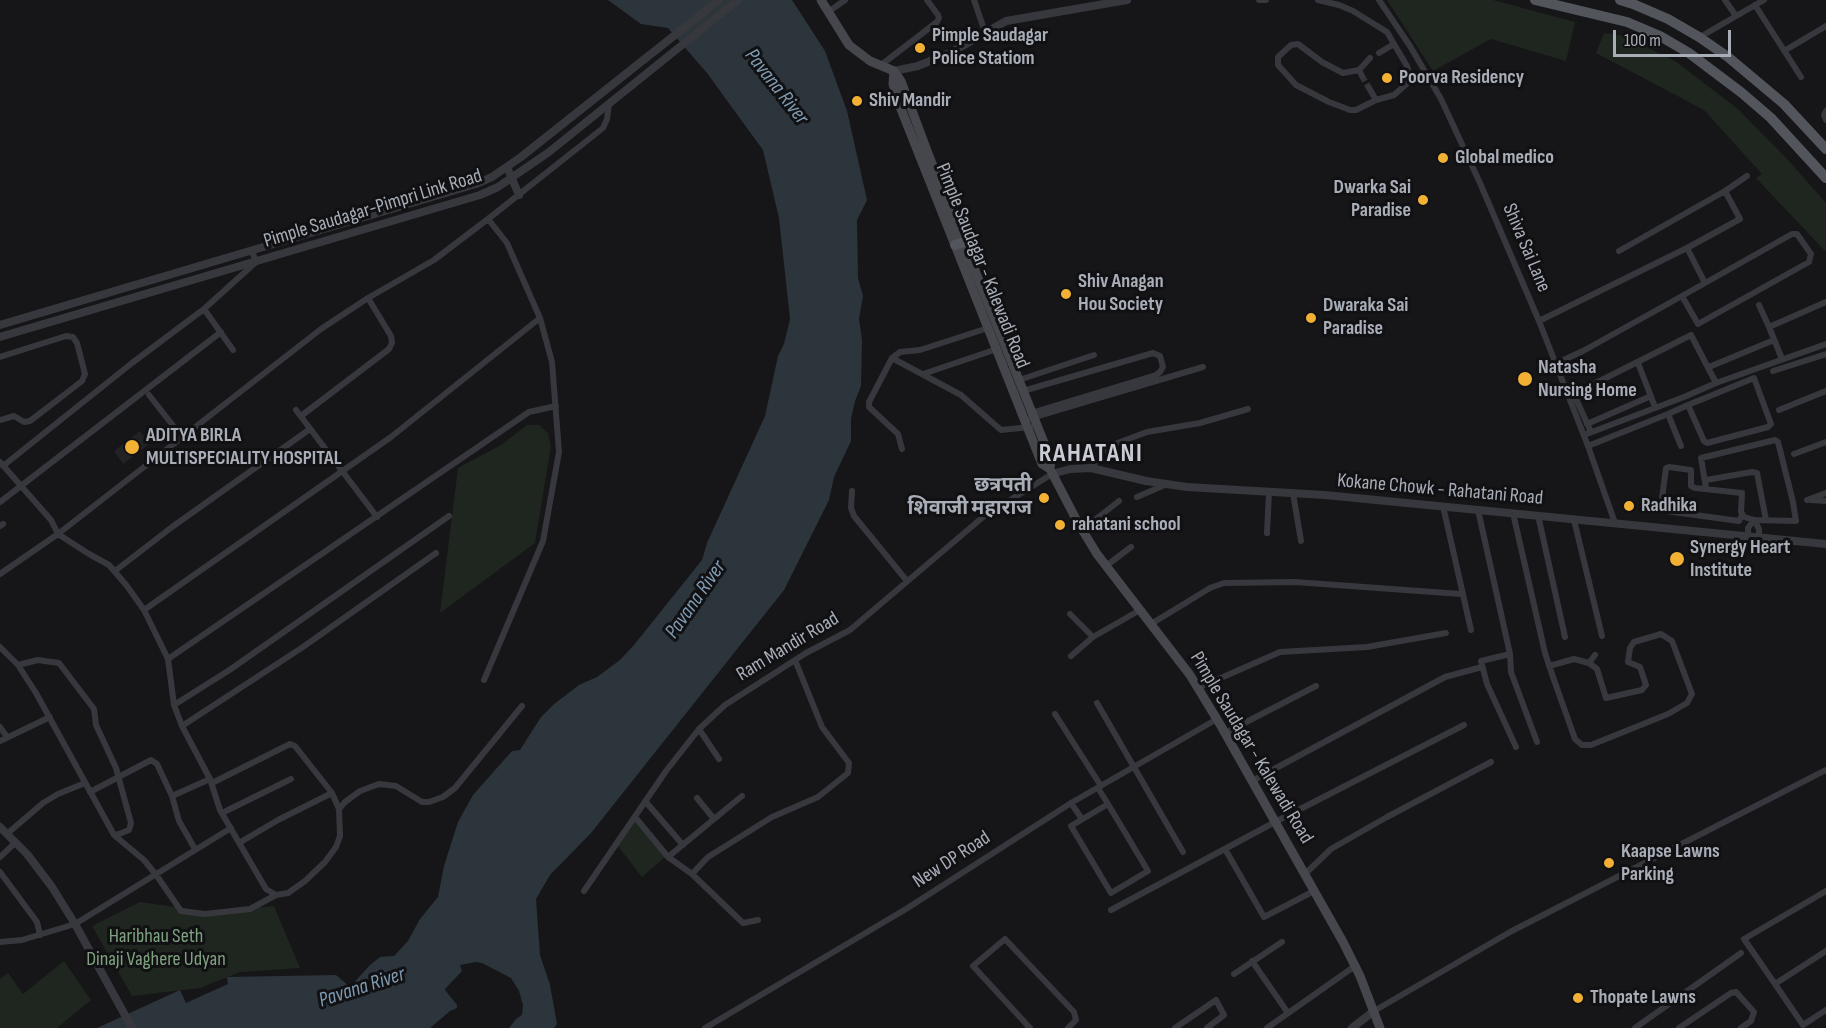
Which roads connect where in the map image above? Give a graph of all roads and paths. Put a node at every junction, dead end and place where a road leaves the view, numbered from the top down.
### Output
1 (720, 0) edge
2 (738, 0) edge
3 (821, 0) edge
4 (845, 0) edge
5 (927, 0) edge
6 (974, 0) edge
7 (1127, 0) edge
8 (1258, 0) edge
9 (1266, 0) edge
10 (1318, 0) edge
11 (1379, 0) edge
12 (1535, 0) edge
13 (1725, 0) edge
14 (1764, 0) edge
15 (1624, 1) edge
16 (1755, 5) junction
17 (828, 12) junction
18 (1736, 16) junction
19 (1826, 26) edge
20 (985, 32) junction
21 (1699, 37) junction
22 (1395, 44) junction
23 (1784, 51) junction
24 (1378, 53) dead end
25 (1370, 58) dead end
26 (881, 65) junction
27 (894, 71) junction
28 (1426, 74) junction
29 (1801, 77) dead end
30 (1411, 80) junction
31 (1369, 88) tunnel mouth
32 (1376, 100) junction
33 (609, 104) junction
34 (1826, 111) edge
35 (1826, 120) edge
36 (1826, 149) edge
37 (507, 167) junction
38 (1748, 176) dead end
39 (1826, 178) edge
40 (512, 179) junction
41 (1725, 191) junction
42 (519, 195) junction
43 (488, 219) junction
44 (960, 244) junction
45 (1687, 248) junction
46 (252, 250) junction
47 (1619, 251) dead end
48 (256, 262) junction
49 (1705, 283) junction
50 (1682, 296) junction
51 (368, 298) junction
52 (1826, 302) edge
53 (1759, 305) dead end
54 (204, 309) junction
55 (540, 318) junction
56 (1539, 321) junction
57 (0, 325) edge
58 (1770, 327) junction
59 (988, 328) junction
60 (221, 332) junction
61 (0, 337) edge
62 (1774, 340) junction
63 (1826, 344) edge
64 (997, 349) junction
65 (233, 350) dead end
66 (1826, 354) edge
67 (1094, 355) dead end
68 (0, 357) edge
69 (892, 358) junction
70 (1782, 359) junction
71 (1638, 363) junction
72 (1556, 364) junction
73 (1203, 367) dead end
74 (1709, 367) junction
75 (1773, 371) dead end
76 (923, 374) junction
77 (1019, 380) junction
78 (1716, 383) junction
79 (1826, 391) edge
80 (1023, 392) junction
81 (149, 395) dead end
82 (1651, 396) junction
83 (1688, 405) junction
84 (556, 406) junction
85 (1655, 407) junction
86 (1248, 409) dead end
87 (296, 410) dead end
88 (1779, 410) dead end
89 (1668, 414) junction
90 (301, 416) junction
91 (0, 420) edge
92 (1030, 421) junction
93 (1587, 424) junction
94 (310, 429) junction
95 (1591, 432) junction
96 (1584, 435) junction
97 (182, 437) junction
98 (1826, 442) edge
99 (1588, 446) junction
100 (1681, 446) dead end
101 (902, 449) dead end
102 (1794, 454) dead end
103 (2, 464) edge
104 (1091, 468) junction
105 (1051, 471) junction
106 (341, 472) junction
107 (1706, 480) junction
108 (1167, 484) junction
109 (20, 486) junction
110 (1706, 488) junction
111 (852, 491) dead end
112 (1269, 492) junction
113 (1293, 493) junction
114 (1826, 493) edge
115 (1137, 497) dead end
116 (1119, 501) dead end
117 (1826, 501) edge
118 (0, 502) edge
119 (1443, 506) junction
120 (1478, 510) junction
121 (1513, 513) junction
122 (1538, 515) junction
123 (1742, 515) junction
124 (448, 516) dead end
125 (376, 517) junction
126 (1574, 520) junction
127 (1754, 520) junction
128 (1766, 520) junction
129 (1615, 523) junction
130 (1082, 531) junction
131 (1267, 533) dead end
132 (58, 534) junction
133 (1748, 536) junction
134 (1759, 537) junction
135 (1301, 541) dead end
136 (1826, 544) edge
137 (1131, 547) dead end
138 (436, 553) dead end
139 (1106, 566) junction
140 (115, 571) junction
141 (0, 574) edge
142 (907, 581) junction
143 (1461, 594) junction
144 (144, 610) junction
145 (1140, 610) junction
146 (1070, 614) dead end
147 (1151, 624) junction
148 (1471, 630) dead end
149 (1446, 633) dead end
150 (1602, 636) dead end
151 (1093, 637) junction
152 (1565, 637) dead end
153 (0, 647) edge
154 (1510, 654) junction
155 (1595, 654) dead end
156 (1071, 656) dead end
157 (168, 660) junction
158 (795, 660) junction
159 (1589, 663) junction
160 (18, 665) junction
161 (1549, 666) junction
162 (1482, 667) junction
163 (484, 680) dead end
164 (1316, 686) dead end
165 (1198, 688) junction
166 (1097, 703) dead end
167 (174, 705) junction
168 (522, 706) dead end
169 (1055, 714) dead end
170 (50, 717) junction
171 (1217, 719) junction
172 (1464, 725) dead end
173 (182, 726) junction
174 (0, 727) edge
175 (699, 729) junction
176 (1225, 733) junction
177 (7, 737) junction
178 (0, 741) edge
179 (1537, 742) dead end
180 (1516, 747) dead end
181 (720, 759) dead end
182 (1491, 762) dead end
183 (1135, 767) junction
184 (1826, 771) edge
185 (119, 777) junction
186 (291, 779) dead end
187 (211, 781) junction
188 (1252, 781) junction
189 (85, 783) junction
190 (1099, 787) junction
191 (90, 792) junction
192 (332, 794) junction
193 (172, 795) junction
194 (742, 796) dead end
195 (697, 798) dead end
196 (645, 801) junction
197 (1071, 803) junction
198 (1108, 804) junction
199 (339, 809) junction
200 (222, 813) junction
201 (635, 816) junction
202 (714, 819) junction
203 (1082, 819) junction
204 (1275, 822) junction
205 (0, 826) edge
206 (231, 828) junction
207 (8, 833) junction
208 (114, 834) junction
209 (16, 842) junction
210 (239, 843) junction
211 (683, 845) junction
212 (195, 849) junction
213 (1225, 849) junction
214 (1183, 852) dead end
215 (0, 857) edge
216 (668, 857) junction
217 (0, 872) edge
218 (692, 874) junction
219 (1305, 874) junction
220 (157, 876) junction
221 (584, 891) dead end
222 (1314, 891) junction
223 (1825, 892) edge
224 (276, 894) junction
225 (1111, 910) dead end
226 (758, 920) dead end
227 (75, 924) junction
228 (40, 935) junction
229 (0, 942) edge
230 (1282, 942) dead end
231 (1826, 951) edge
232 (1741, 952) dead end
233 (1252, 960) junction
234 (1355, 966) junction
235 (1234, 974) dead end
236 (1775, 984) junction
237 (1826, 1010) edge
238 (1374, 1011) junction
239 (1288, 1013) junction
240 (132, 1028) edge
241 (705, 1028) edge
242 (1030, 1028) edge
243 (1068, 1028) edge
244 (1175, 1028) edge
245 (1207, 1028) edge
246 (1267, 1028) edge
247 (1352, 1028) edge
248 (1380, 1028) edge
249 (1635, 1028) edge
250 (1679, 1028) edge
251 (1742, 1028) edge

1 - 37 street, Pimple Saudagar-Pimpri Link Road
2 - 33 street, Pimple Saudagar-Pimpri Link Road
3 - 17 main road
4 - 17 street
5 - 26 street
6 - 20 street
7 - 20 street
8 - 9 street
10 - 22 street
11 - 28 street, Shiva Sai Lane
12 - 39 main road
13 - 18 street
14 - 16 street
15 - 21 main road
16 - 18 street
16 - 23 street
17 - 26 main road
18 - 21 street
19 - 23 street
20 - 27 street
21 - 36 main road
22 - 24 street
22 - 30 street
23 - 29 street
25 - 32 street
26 - 27 main road
27 - 44 main road, Pimple Saudagar - Kalewadi Road
28 - 30 street
28 - 56 street, Shiva Sai Lane
30 - 32 street
31 - 32 street
33 - 40 street, Pimple Saudagar-Pimpri Link Road
33 - 42 street
34 - 35 street
37 - 40 street
37 - 46 street, Pimple Saudagar-Pimpri Link Road
38 - 41 street
40 - 42 street
40 - 48 street, Pimple Saudagar-Pimpri Link Road
41 - 45 street
41 - 47 street
42 - 43 street
43 - 51 street
43 - 55 street
44 - 59 main road, Pimple Saudagar - Kalewadi Road
44 - 77 main road, Pimple Saudagar - Kalewadi Road
45 - 49 street
45 - 56 street
46 - 48 street
46 - 57 street, Pimple Saudagar-Pimpri Link Road
48 - 54 street
48 - 61 street, Pimple Saudagar-Pimpri Link Road
49 - 50 street
49 - 50 street
50 - 72 street
51 - 90 street
51 - 97 street
52 - 58 street
53 - 58 street
54 - 60 street
54 - 103 street
55 - 84 street
55 - 106 street
56 - 72 street, Shiva Sai Lane
58 - 62 street
59 - 64 main road, Pimple Saudagar - Kalewadi Road
59 - 69 street
60 - 65 street
60 - 109 street
62 - 70 street
62 - 74 street
63 - 70 street
64 - 76 street
64 - 92 main road, Pimple Saudagar - Kalewadi Road
66 - 75 street
67 - 77 street
68 - 91 street
69 - 76 street
69 - 101 street
70 - 78 street
71 - 74 street
71 - 82 street
71 - 93 street
72 - 96 street, Shiva Sai Lane
73 - 92 street
74 - 78 street
76 - 92 street
77 - 80 main road, Pimple Saudagar - Kalewadi Road
78 - 85 street
79 - 88 street
80 - 92 main road, Pimple Saudagar - Kalewadi Road
80 - 92 street
81 - 97 street
82 - 85 street
82 - 93 street
83 - 83 street
83 - 89 street
84 - 125 street
84 - 163 street
85 - 95 street
86 - 104 street
87 - 90 street
89 - 99 street
89 - 100 street
90 - 94 street
92 - 105 main road, Pimple Saudagar - Kalewadi Road
93 - 95 street
94 - 106 street
94 - 140 street
95 - 96 street
96 - 99 street, Shiva Sai Lane
97 - 132 street
98 - 102 street
99 - 129 street, Shiva Sai Lane
103 - 109 street
104 - 105 street, Kokane Chowk - Rahatani Road
104 - 108 street, Kokane Chowk - Rahatani Road
105 - 130 main road, Pimple Saudagar - Kalewadi Road
105 - 142 street, Ram Mandir Road
106 - 125 street
106 - 144 street
107 - 110 street
107 - 128 street
107 - 128 street
108 - 112 street, Kokane Chowk - Rahatani Road
108 - 115 street
109 - 118 street
109 - 132 street
110 - 123 street
110 - 123 street
111 - 142 street
112 - 113 street, Kokane Chowk - Rahatani Road
112 - 131 street
113 - 119 street, Kokane Chowk - Rahatani Road
113 - 135 street
114 - 117 street
116 - 130 street
119 - 120 street, Kokane Chowk - Rahatani Road
119 - 143 street
120 - 121 street, Kokane Chowk - Rahatani Road
120 - 154 street
121 - 122 street, Kokane Chowk - Rahatani Road
121 - 161 street
122 - 126 street, Kokane Chowk - Rahatani Road
122 - 152 street
123 - 127 street
124 - 167 street
125 - 157 street
126 - 129 street, Kokane Chowk - Rahatani Road
126 - 150 street
127 - 128 street
127 - 133 street
127 - 134 street
129 - 133 street, Kokane Chowk - Rahatani Road
130 - 139 main road, Pimple Saudagar - Kalewadi Road
132 - 140 street
132 - 141 street
133 - 134 street, Kokane Chowk - Rahatani Road
134 - 136 street, Kokane Chowk - Rahatani Road
137 - 139 street
138 - 173 street
139 - 145 main road, Pimple Saudagar - Kalewadi Road
140 - 144 street
142 - 158 street, Ram Mandir Road
143 - 147 street
143 - 148 street
144 - 157 street
145 - 147 main road, Pimple Saudagar - Kalewadi Road
145 - 151 street
146 - 151 street
147 - 165 main road, Pimple Saudagar - Kalewadi Road
149 - 165 street
151 - 156 street
153 - 160 street
154 - 162 street
154 - 179 street
155 - 159 street
157 - 167 street
158 - 175 street, Ram Mandir Road
158 - 218 street
159 - 161 street
159 - 161 street
160 - 170 street
160 - 185 street
162 - 180 street
162 - 188 street
164 - 176 street
165 - 171 main road, Pimple Saudagar - Kalewadi Road
166 - 183 street
167 - 173 street
168 - 199 street
169 - 190 street
170 - 177 street
170 - 189 street
171 - 176 main road, Pimple Saudagar - Kalewadi Road
171 - 183 street, New DP Road
172 - 204 street
173 - 187 street
174 - 177 street
175 - 181 street
175 - 196 street, Ram Mandir Road
176 - 188 main road, Pimple Saudagar - Kalewadi Road
177 - 178 street
182 - 219 street
183 - 190 street, New DP Road
183 - 214 street
184 - 238 street
185 - 191 street
185 - 193 street
185 - 208 street
186 - 200 street
187 - 192 street
187 - 193 street
187 - 200 street
188 - 204 main road, Pimple Saudagar - Kalewadi Road
189 - 191 street
189 - 207 street
190 - 197 street, New DP Road
190 - 198 street
191 - 208 street
192 - 199 street
192 - 210 street
193 - 212 street
194 - 202 street
195 - 202 street
196 - 201 street, Ram Mandir Road
196 - 211 street
197 - 203 street
197 - 241 street, New DP Road
198 - 203 street
198 - 203 street
199 - 224 street
200 - 206 street
201 - 216 street
201 - 221 street, Ram Mandir Road
202 - 211 street
204 - 213 street
204 - 219 main road, Pimple Saudagar - Kalewadi Road
205 - 207 street
206 - 210 street
206 - 212 street
207 - 209 street
208 - 220 street
209 - 215 street
209 - 227 street
210 - 224 street
211 - 216 street
212 - 220 street
213 - 222 street
213 - 225 street
216 - 218 street
217 - 228 street
218 - 226 street
219 - 222 main road, Pimple Saudagar - Kalewadi Road
220 - 224 street
220 - 227 street
222 - 234 main road, Pimple Saudagar - Kalewadi Road
223 - 236 street
227 - 228 street
227 - 240 street
228 - 229 street
230 - 233 street
231 - 236 street
232 - 249 street
233 - 235 street
233 - 239 street
234 - 238 main road, Pimple Saudagar - Kalewadi Road
234 - 239 street
236 - 237 street
238 - 247 street
238 - 248 main road, Pimple Saudagar - Kalewadi Road
239 - 246 street
242 - 243 street
244 - 245 street
250 - 251 street

